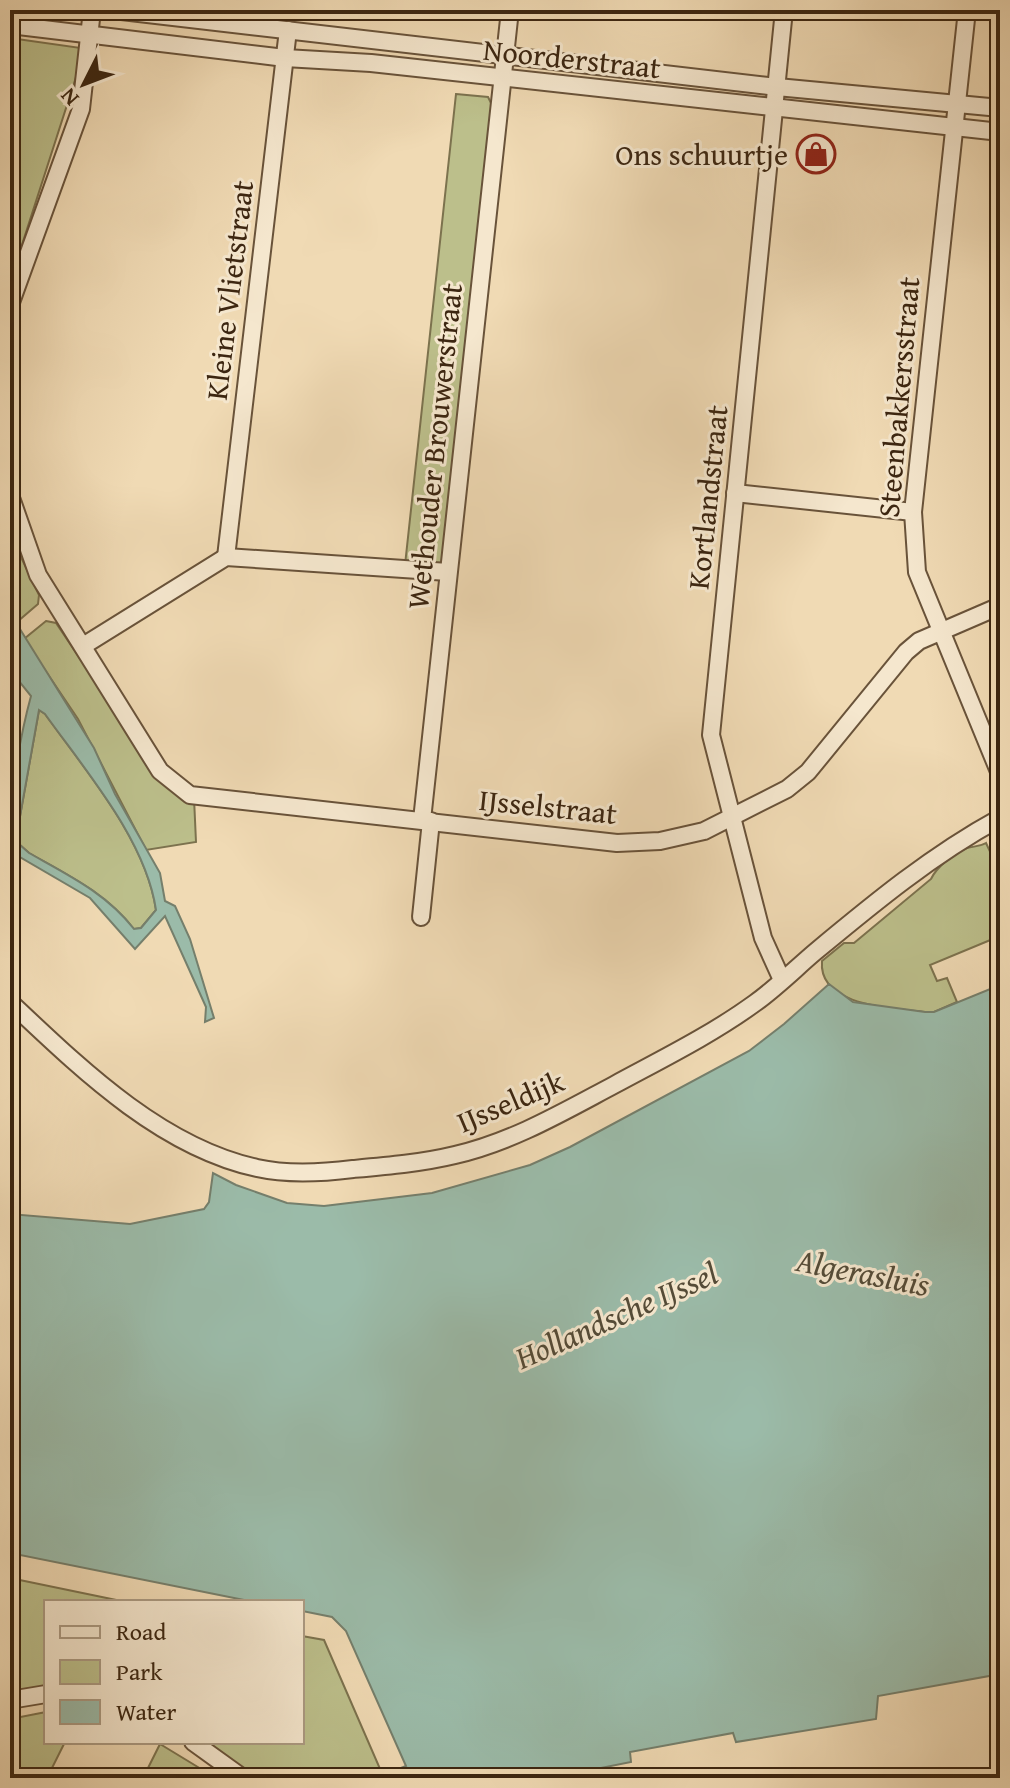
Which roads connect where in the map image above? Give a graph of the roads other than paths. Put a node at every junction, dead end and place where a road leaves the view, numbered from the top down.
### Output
1 (92, 10) edge
2 (113, 10) edge
3 (510, 10) edge
4 (784, 10) edge
5 (967, 10) edge
6 (10, 25) edge
7 (288, 30) junction
8 (90, 34) junction
9 (506, 55) junction
10 (285, 58) junction
11 (502, 79) junction
12 (777, 87) junction
13 (957, 103) junction
14 (773, 108) junction
15 (1000, 108) edge
16 (953, 127) junction
17 (1000, 132) edge
18 (10, 305) edge
19 (735, 493) junction
20 (10, 495) edge
21 (913, 512) junction
22 (226, 557) junction
23 (448, 572) junction
24 (1000, 606) edge
25 (941, 632) junction
26 (83, 646) junction
27 (1000, 774) edge
28 (731, 817) junction
29 (1000, 818) edge
30 (426, 821) junction
31 (421, 917) dead end
32 (782, 980) junction
33 (10, 1002) edge
34 (44, 1694) edge
35 (10, 1700) edge
36 (196, 1744) edge
37 (243, 1778) edge

1 - 8 street
2 - 7 street, Noorderstraat
3 - 9 street, Wethouder Brouwerstraat
4 - 12 street, Kortlandstraat
5 - 13 street, Steenbakkersstraat
6 - 8 street, Noorderstraat
7 - 9 street, Noorderstraat
7 - 10 street, Kleine Vlietstraat
8 - 10 street, Noorderstraat
8 - 18 street
9 - 11 street, Wethouder Brouwerstraat
9 - 12 street, Noorderstraat
10 - 11 street, Noorderstraat
10 - 22 street, Kleine Vlietstraat
11 - 14 street, Noorderstraat
11 - 23 street, Wethouder Brouwerstraat
12 - 13 street, Noorderstraat
12 - 14 street, Kortlandstraat
13 - 15 street, Noorderstraat
13 - 16 street, Steenbakkersstraat
14 - 16 street, Noorderstraat
14 - 19 street, Kortlandstraat
16 - 17 street, Noorderstraat
16 - 21 street, Steenbakkersstraat
19 - 21 street
19 - 28 street, Kortlandstraat
20 - 26 street, IJsselstraat
21 - 25 street, Steenbakkersstraat
22 - 23 street
22 - 26 street
23 - 30 street, Wethouder Brouwerstraat
24 - 25 street, IJsselstraat
25 - 27 street, Steenbakkersstraat
25 - 28 street, IJsselstraat
26 - 30 street, IJsselstraat
28 - 30 street, IJsselstraat
28 - 32 street, Kortlandstraat
29 - 32 street, IJsseldijk
30 - 31 street, Wethouder Brouwerstraat
32 - 33 street, IJsseldijk
34 - 35 street
36 - 37 street

